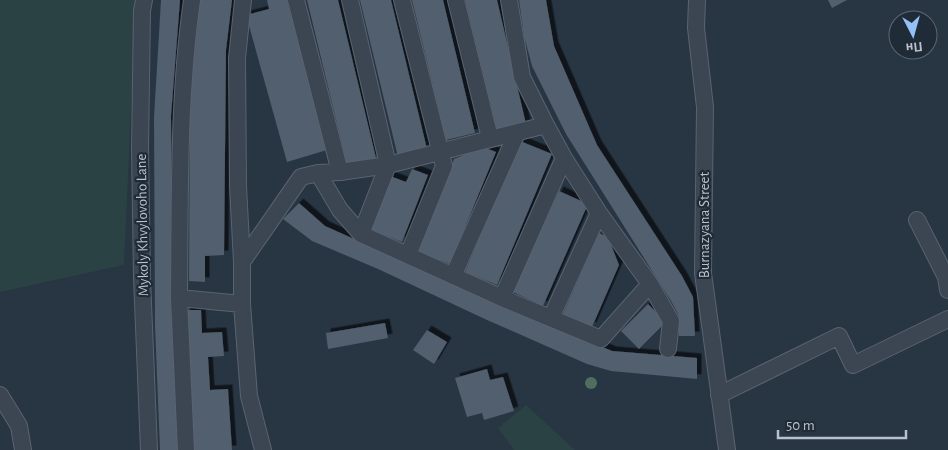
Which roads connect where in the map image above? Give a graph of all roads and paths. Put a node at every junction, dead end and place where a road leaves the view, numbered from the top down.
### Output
1 (144, 0) edge
2 (192, 0) edge
3 (243, 0) edge
4 (296, 0) edge
5 (350, 0) edge
6 (402, 0) edge
7 (456, 0) edge
8 (509, 0) edge
9 (697, 0) edge
10 (546, 125) junction
11 (516, 133) junction
12 (490, 138) junction
13 (440, 152) junction
14 (564, 158) junction
15 (388, 165) junction
16 (340, 172) junction
17 (318, 173) junction
18 (599, 213) junction
19 (917, 220) dead end
20 (361, 234) junction
21 (408, 255) junction
22 (242, 262) junction
23 (453, 276) junction
24 (650, 284) junction
25 (948, 290) edge
26 (179, 298) junction
27 (502, 298) junction
28 (242, 304) junction
29 (551, 318) junction
30 (948, 319) edge
31 (668, 349) dead end
32 (0, 395) edge
33 (719, 395) junction
34 (23, 450) edge
35 (149, 450) edge
36 (186, 450) edge
37 (263, 450) edge
38 (727, 450) edge

1 - 35 street, Mykoly Khvylovoho Lane
2 - 26 street
3 - 22 street
4 - 16 street
5 - 15 street
6 - 13 street
7 - 12 street
8 - 10 street
9 - 33 street, Burnazyana Street
10 - 11 street
10 - 14 street
11 - 12 street
11 - 23 street
12 - 13 street
13 - 15 street
13 - 21 street
14 - 18 street
14 - 27 street
15 - 16 street
15 - 20 street
16 - 17 street
17 - 20 street
17 - 22 street
18 - 24 street
18 - 29 street
19 - 25 street
20 - 21 street
21 - 23 street
22 - 28 street
23 - 27 street
24 - 29 street
24 - 31 street
26 - 28 street
26 - 36 street
27 - 29 street
28 - 37 street
30 - 33 street
32 - 34 street
33 - 38 street, Burnazyana Street

